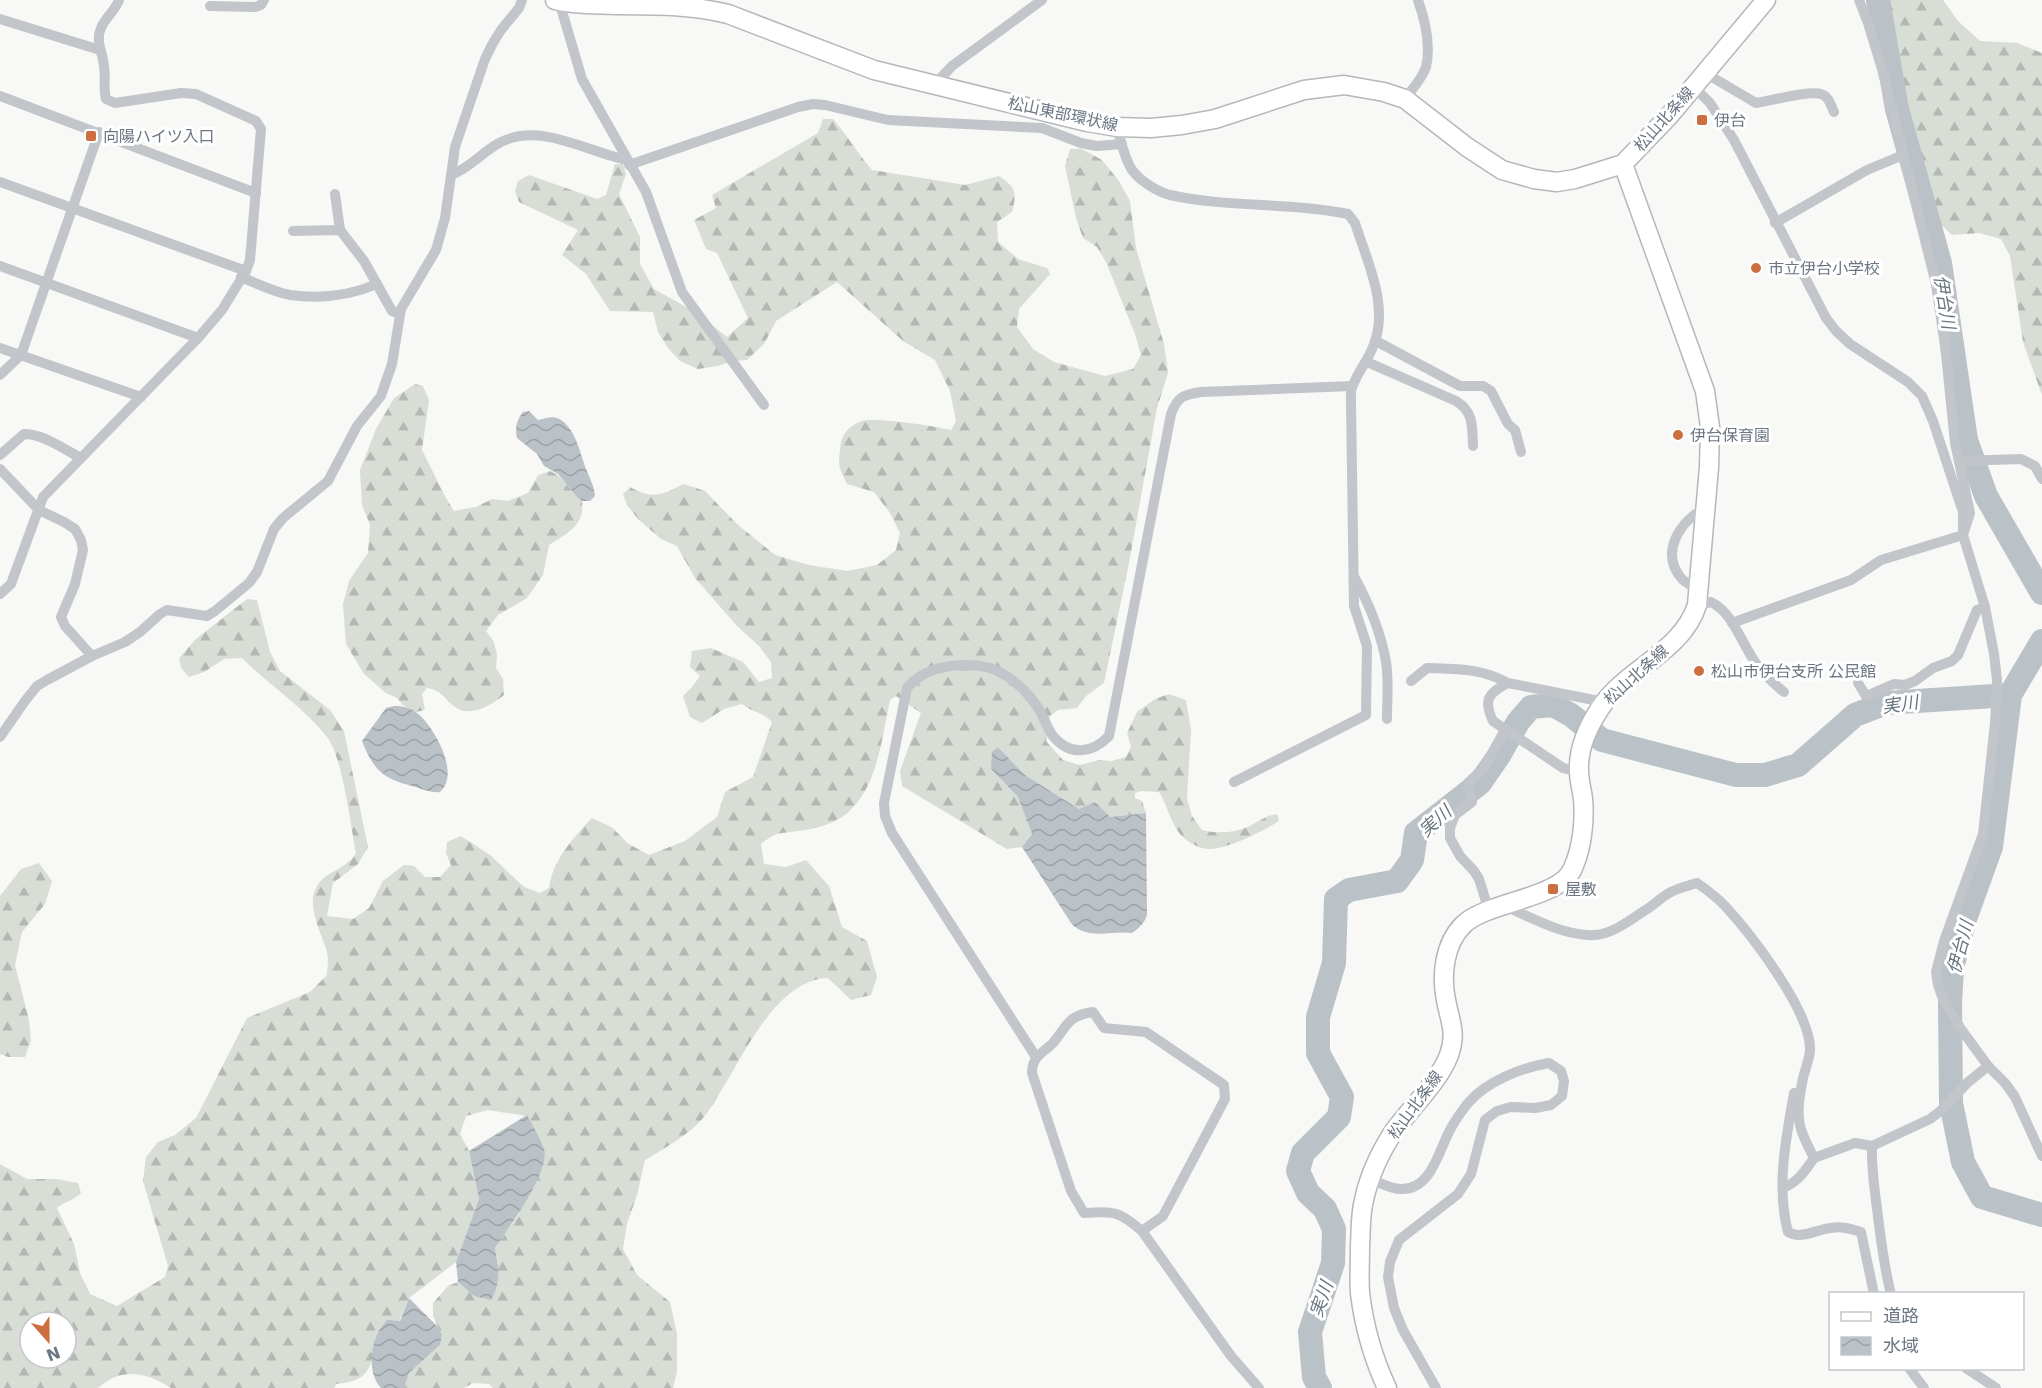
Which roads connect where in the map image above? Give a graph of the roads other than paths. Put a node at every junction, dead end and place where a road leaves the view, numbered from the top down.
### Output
1 (119, 0) edge
2 (264, 0) edge
3 (522, 0) edge
4 (1042, 0) edge
5 (1418, 0) edge
6 (1766, 0) edge
7 (1859, 0) edge
8 (557, 1) edge
9 (650, 3) edge
10 (210, 6) dead end
11 (0, 19) edge
12 (100, 50) junction
13 (1699, 80) junction
14 (935, 84) junction
15 (0, 96) edge
16 (1405, 99) junction
17 (1834, 112) dead end
18 (99, 132) junction
19 (1119, 135) junction
20 (1903, 155) junction
21 (628, 162) junction
22 (1623, 164) junction
23 (451, 175) junction
24 (0, 182) edge
25 (256, 193) junction
26 (335, 194) dead end
27 (72, 208) junction
28 (1775, 223) junction
29 (340, 230) junction
30 (292, 231) dead end
31 (0, 266) edge
32 (243, 274) junction
33 (46, 283) junction
34 (377, 284) junction
35 (400, 314) junction
36 (198, 338) junction
37 (1376, 341) junction
38 (0, 348) edge
39 (21, 355) junction
40 (1367, 362) junction
41 (0, 375) edge
42 (1352, 386) junction
43 (141, 397) junction
44 (764, 405) dead end
45 (1473, 446) dead end
46 (1521, 452) dead end
47 (0, 455) edge
48 (81, 458) junction
49 (1963, 461) junction
50 (0, 470) edge
51 (2042, 479) edge
52 (1705, 508) junction
53 (39, 510) junction
54 (1963, 535) junction
55 (1354, 577) junction
56 (2, 589) edge
57 (1697, 598) junction
58 (1985, 607) junction
59 (1732, 623) junction
60 (92, 656) junction
61 (1411, 681) dead end
62 (1508, 683) junction
63 (1858, 683) dead end
64 (1785, 692) dead end
65 (1604, 702) junction
66 (1388, 719) dead end
67 (1510, 733) junction
68 (0, 737) edge
69 (1578, 771) junction
70 (1234, 782) dead end
71 (1496, 908) junction
72 (1036, 1057) junction
73 (1988, 1066) junction
74 (1802, 1080) junction
75 (1872, 1146) junction
76 (2042, 1156) edge
77 (1814, 1158) junction
78 (1370, 1179) junction
79 (1783, 1188) junction
80 (1142, 1231) junction
81 (1874, 1292) edge
82 (1891, 1292) edge
83 (1910, 1370) edge
84 (1969, 1370) edge
85 (1259, 1388) edge
86 (1387, 1388) edge
87 (1436, 1388) edge
88 (1924, 1388) edge
89 (1996, 1388) edge

1 - 12 street
2 - 10 street
3 - 23 street
4 - 14 street
5 - 16 street
6 - 13 main road, 松山北条線
7 - 20 street
8 - 9 main road, 松山東部環状線
8 - 21 street
9 - 14 main road, 松山東部環状線
11 - 12 street
12 - 25 street
13 - 17 street
13 - 22 main road, 松山北条線
13 - 28 street
14 - 19 main road, 松山東部環状線
15 - 18 street
16 - 19 main road, 松山東部環状線
16 - 22 main road, 松山東部環状線
18 - 25 street
18 - 27 street
19 - 21 street
19 - 37 street
20 - 28 street
20 - 49 street
21 - 23 street
21 - 44 street
22 - 52 main road, 松山北条線
23 - 35 street
24 - 27 street
25 - 32 street
26 - 29 street
27 - 32 street
27 - 33 street
28 - 54 street
29 - 30 street
29 - 34 street
31 - 33 street
32 - 34 street
32 - 36 street
33 - 36 street
33 - 39 street
34 - 35 street
35 - 60 street
36 - 43 street
37 - 40 street
37 - 46 street
38 - 39 street
39 - 41 street
39 - 43 street
40 - 42 street
40 - 45 street
42 - 55 street
42 - 72 street
43 - 48 street
47 - 48 street
48 - 53 street
49 - 51 street
49 - 54 street
50 - 53 street
52 - 57 main road, 松山北条線
52 - 57 street
53 - 56 street
53 - 60 street
54 - 58 street
54 - 59 street
55 - 66 street
55 - 70 street
57 - 59 street
57 - 65 main road, 松山北条線
58 - 63 street
58 - 73 street
59 - 64 street
60 - 68 street
61 - 62 street
62 - 65 street
62 - 67 street
65 - 69 main road, 松山北条線
67 - 69 street
67 - 71 street
69 - 71 main road, 松山北条線
71 - 74 street
71 - 78 main road, 松山北条線
72 - 80 street
72 - 80 street
73 - 75 street
73 - 76 street
74 - 77 street
74 - 79 street
75 - 77 street
75 - 82 street
77 - 79 street
78 - 86 main road, 松山北条線
78 - 87 street
79 - 81 street
80 - 85 street
83 - 88 street
84 - 89 street

